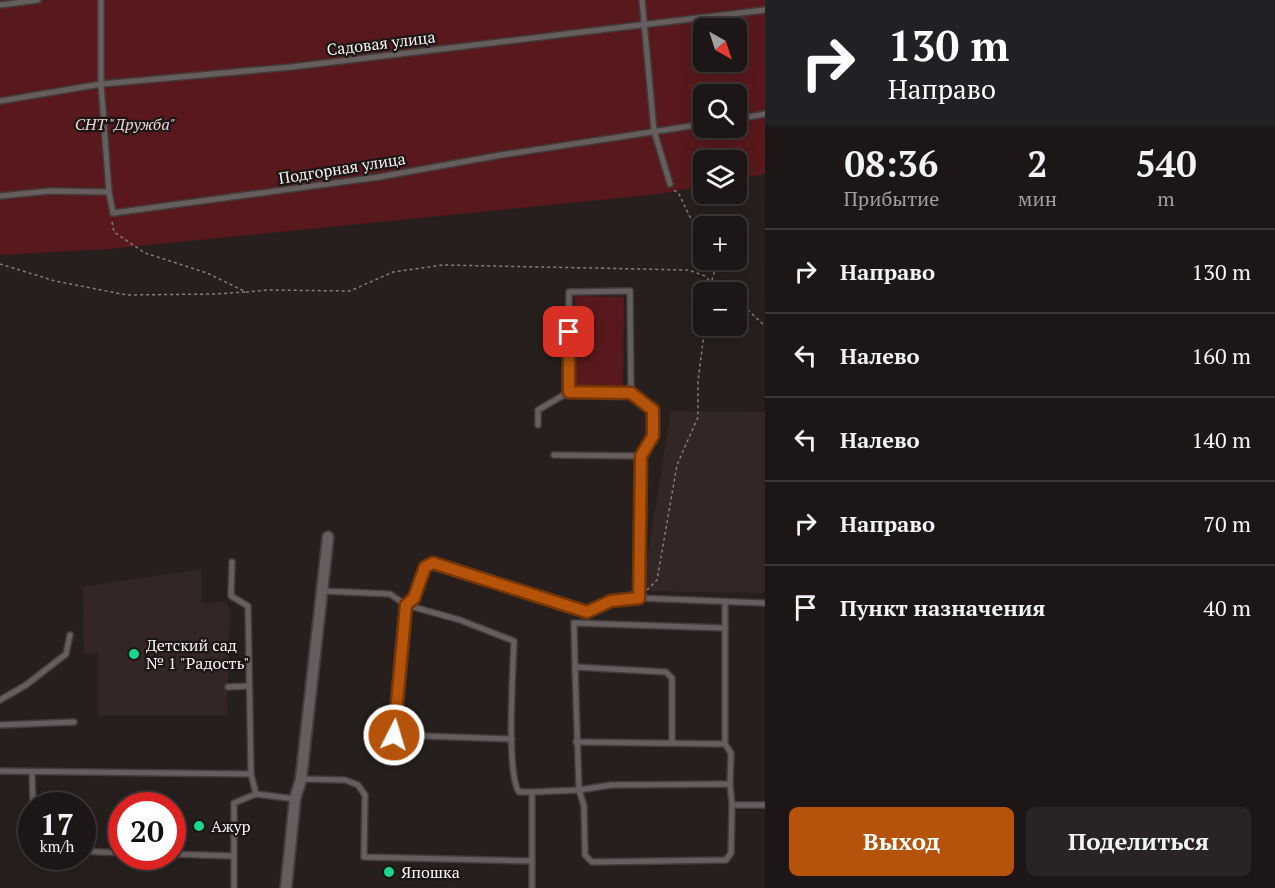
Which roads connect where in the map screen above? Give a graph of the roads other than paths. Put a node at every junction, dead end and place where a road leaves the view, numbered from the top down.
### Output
1 (38, 0) edge
2 (101, 0) edge
3 (642, 0) edge
4 (0, 4) edge
5 (765, 10) edge
6 (645, 24) junction
7 (101, 84) junction
8 (0, 101) edge
9 (765, 114) edge
10 (747, 117) edge
11 (693, 126) edge
12 (654, 131) junction
13 (670, 184) road end
14 (109, 192) junction
15 (0, 196) edge
16 (569, 392) junction
17 (631, 393) junction
18 (538, 425) dead end
19 (554, 455) dead end
20 (641, 456) junction
21 (328, 537) dead end
22 (232, 562) dead end
23 (323, 591) junction
24 (639, 598) junction
25 (725, 602) junction
26 (765, 603) edge
27 (406, 605) junction
28 (725, 628) junction
29 (70, 635) dead end
30 (575, 667) junction
31 (249, 686) junction
32 (228, 687) dead end
33 (0, 700) edge
34 (74, 722) dead end
35 (0, 725) edge
36 (512, 739) junction
37 (576, 742) junction
38 (672, 742) junction
39 (725, 744) junction
40 (0, 771) edge
41 (32, 772) junction
42 (251, 774) junction
43 (301, 779) junction
44 (730, 784) junction
45 (579, 790) junction
46 (33, 792) edge
47 (532, 792) junction
48 (256, 794) junction
49 (295, 799) junction
50 (732, 805) junction
51 (765, 805) edge
52 (186, 854) edge
53 (233, 856) junction
54 (532, 861) junction
55 (234, 888) edge
56 (286, 888) edge
57 (532, 888) edge

1 - 4 lane
2 - 7 lane
3 - 6 lane
5 - 6 lane, Садовая улица
6 - 7 lane, Садовая улица
6 - 12 lane
7 - 8 lane, Садовая улица
7 - 14 lane
9 - 10 lane
11 - 12 lane, Подгорная улица
12 - 13 lane
12 - 14 lane, Подгорная улица
14 - 15 lane
16 - 17 lane
16 - 17 lane
16 - 18 lane
17 - 20 lane
19 - 20 lane
20 - 24 lane
21 - 23 street
22 - 31 lane
23 - 27 lane
23 - 43 street
24 - 25 lane
24 - 27 lane
25 - 26 lane
25 - 28 lane
27 - 36 lane
27 - 36 lane
28 - 30 lane
28 - 39 lane
29 - 33 lane
30 - 37 lane
30 - 38 lane
31 - 32 lane
31 - 42 lane
34 - 35 lane
36 - 47 lane
37 - 38 lane
37 - 45 lane
38 - 39 lane
39 - 44 lane
40 - 41 lane
41 - 42 lane
41 - 46 lane
42 - 48 lane
43 - 49 street
43 - 54 lane
44 - 45 lane
44 - 50 lane
45 - 47 lane
45 - 50 lane
47 - 54 lane
48 - 49 lane
48 - 53 lane
49 - 56 street
50 - 51 lane
52 - 53 lane
53 - 55 lane
54 - 57 lane

